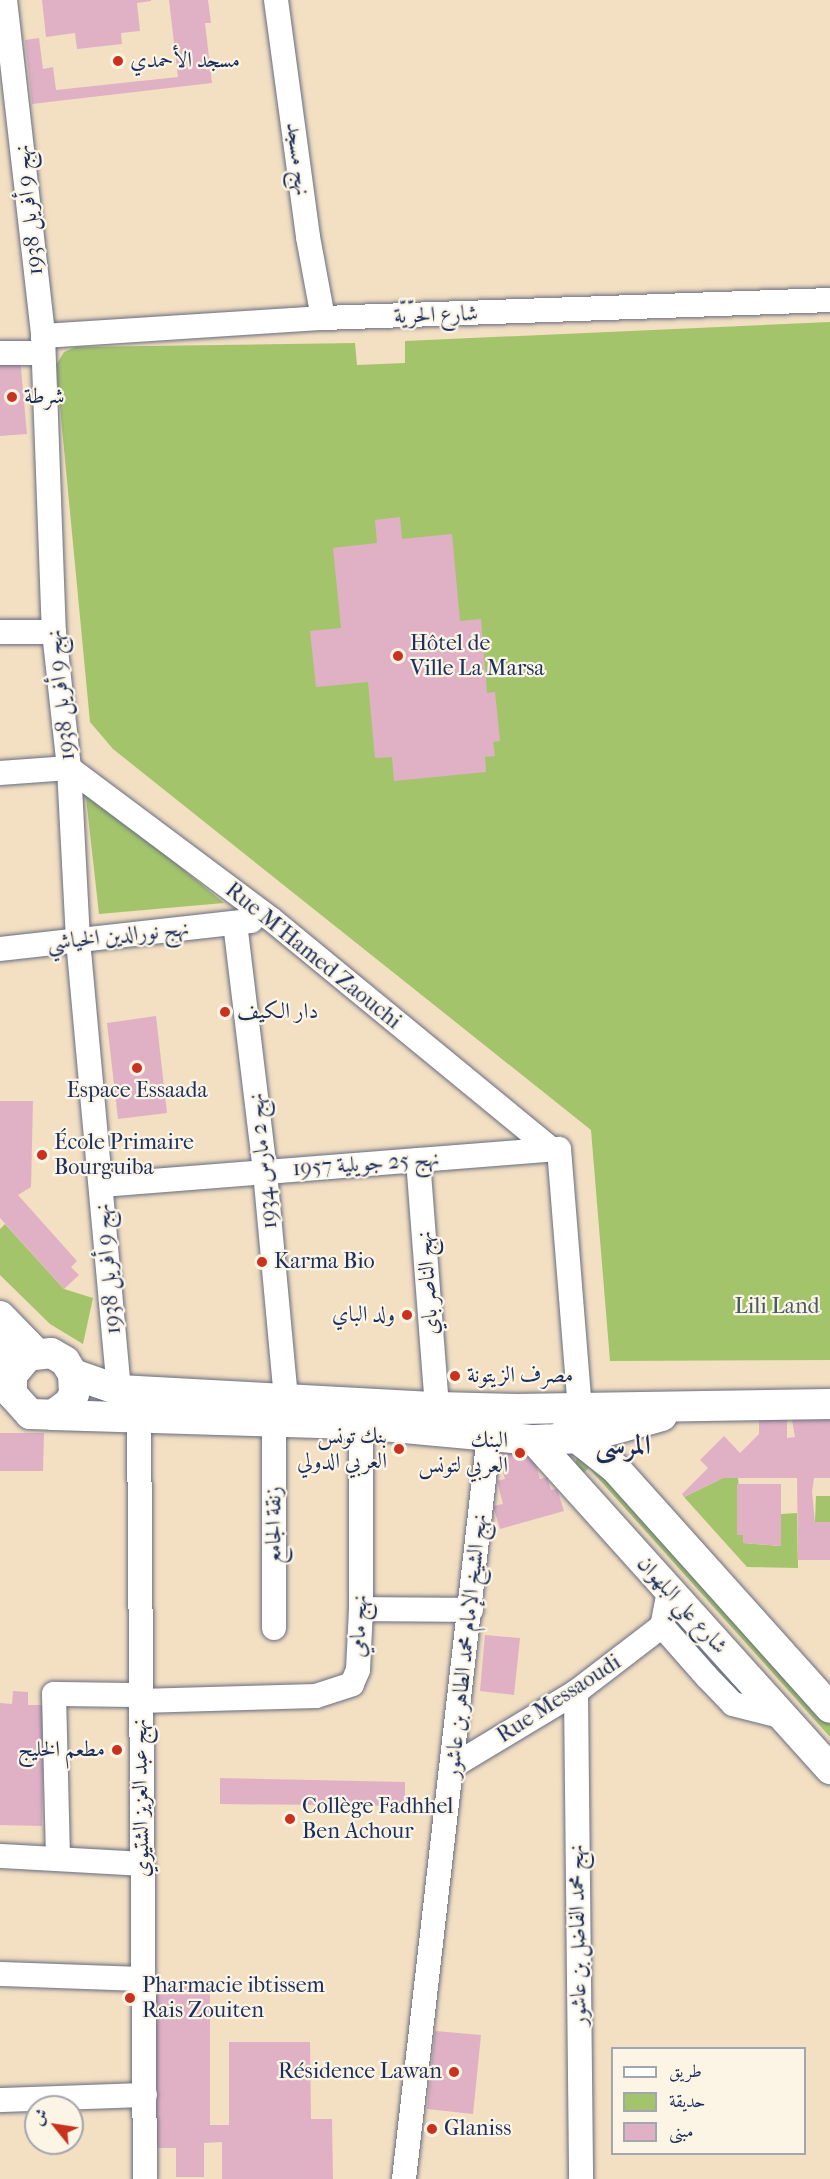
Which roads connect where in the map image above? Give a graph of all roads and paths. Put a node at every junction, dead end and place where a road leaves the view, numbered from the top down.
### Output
1 (5, 0) edge
2 (276, 0) edge
3 (9, 112) edge
4 (830, 300) edge
5 (323, 318) junction
6 (43, 344) junction
7 (0, 353) edge
8 (0, 632) edge
9 (54, 632) junction
10 (69, 768) junction
11 (0, 773) edge
12 (271, 919) junction
13 (235, 923) junction
14 (78, 940) junction
15 (0, 949) edge
16 (555, 1149) junction
17 (418, 1160) junction
18 (266, 1172) junction
19 (101, 1185) junction
20 (0, 1316) edge
21 (36, 1353) junction
22 (6, 1372) edge
23 (73, 1374) junction
24 (119, 1390) junction
25 (830, 1404) edge
26 (617, 1405) junction
27 (697, 1406) junction
28 (437, 1407) junction
29 (580, 1407) junction
30 (517, 1409) junction
31 (10, 1410) edge
32 (280, 1411) junction
33 (53, 1415) junction
34 (139, 1416) junction
35 (360, 1424) junction
36 (489, 1435) junction
37 (582, 1438) junction
38 (534, 1440) junction
39 (561, 1468) junction
40 (669, 1591) junction
41 (361, 1609) junction
42 (471, 1610) junction
43 (662, 1626) junction
44 (274, 1628) dead end
45 (576, 1692) junction
46 (139, 1698) junction
47 (830, 1708) edge
48 (784, 1717) junction
49 (453, 1766) junction
50 (830, 1769) edge
51 (0, 1856) edge
52 (58, 1858) junction
53 (141, 1864) junction
54 (0, 1974) edge
55 (143, 1979) junction
56 (145, 2094) junction
57 (0, 2100) edge
58 (145, 2179) edge
59 (404, 2179) edge
60 (581, 2179) edge

1 - 3 street, نهج 9 أفريل 1938
2 - 5 street, نهج مسجد
3 - 6 street, نهج 9 أفريل 1938
4 - 5 street, شارع الحرّيّة
5 - 6 street, شارع الحرّيّة
6 - 7 street, شارع الحرّيّة
6 - 9 street, نهج 9 أفريل 1938
8 - 9 street
9 - 10 street, نهج 9 أفريل 1938
10 - 11 street
10 - 12 street, Rue M'Hamed Zaouchi
10 - 14 street, نهج 9 أفريل 1938
12 - 13 street, نهج نورالدين الخياشي
12 - 16 street, Rue M'Hamed Zaouchi
13 - 14 street, نهج نورالدين الخياشي
13 - 18 street, نهج 2 مارس 1934
14 - 15 street, نهج نورالدين الخياشي
14 - 19 street, نهج 9 أفريل 1938
16 - 17 street, نهج 25 جويلية 1957
16 - 29 street
17 - 18 street, نهج 25 جويلية 1957
17 - 28 street, نهج الناصر باي
18 - 19 street, نهج 25 جويلية 1957
18 - 32 street, نهج 2 مارس 1934
19 - 24 street, نهج 9 أفريل 1938
20 - 21 main road
21 - 22 main road
21 - 23 main road
22 - 31 main road
23 - 24 main road
23 - 33 main road
24 - 32 main road
25 - 27 main road
26 - 27 main road
26 - 29 main road
26 - 37 main road
27 - 37 main road
28 - 30 main road
28 - 32 main road
29 - 30 main road
29 - 37 street
30 - 37 main road, شارع علي البلهوان
31 - 33 main road
32 - 34 main road
32 - 35 main road
32 - 44 street, زنقة الجامع
33 - 34 main road
34 - 46 street, نهج عبد العزيز الشتيوي
35 - 36 main road
35 - 41 street, نهج مامي
36 - 38 main road
36 - 42 street, نهج الشيخ الإمام محمد الطاهر بن عاشور
37 - 38 main road
37 - 39 main road
37 - 47 main road, شارع علي البلهوان
38 - 39 main road, شارع علي البلهوان
39 - 40 main road, شارع علي البلهوان
40 - 43 street
40 - 48 main road, شارع علي البلهوان
41 - 42 street
41 - 46 street, نهج مامي
42 - 49 street, نهج الشيخ الإمام محمد الطاهر بن عاشور
43 - 45 street, Rue Messaoudi
43 - 48 street
45 - 49 street, Rue Messaoudi
45 - 60 street, نهج محمد الفاضل بن عاشور
46 - 52 street, نهج مامي
46 - 53 street, نهج عبد العزيز الشتيوي
48 - 50 main road, شارع علي البلهوان
49 - 59 street, نهج الشيخ الإمام محمد الطاهر بن عاشور
51 - 52 street
52 - 53 street
53 - 55 street, نهج عبد العزيز الشتيوي
54 - 55 street
55 - 56 street, نهج عبد العزيز الشتيوي
56 - 57 street
56 - 58 street, نهج عبد العزيز الشتيوي

